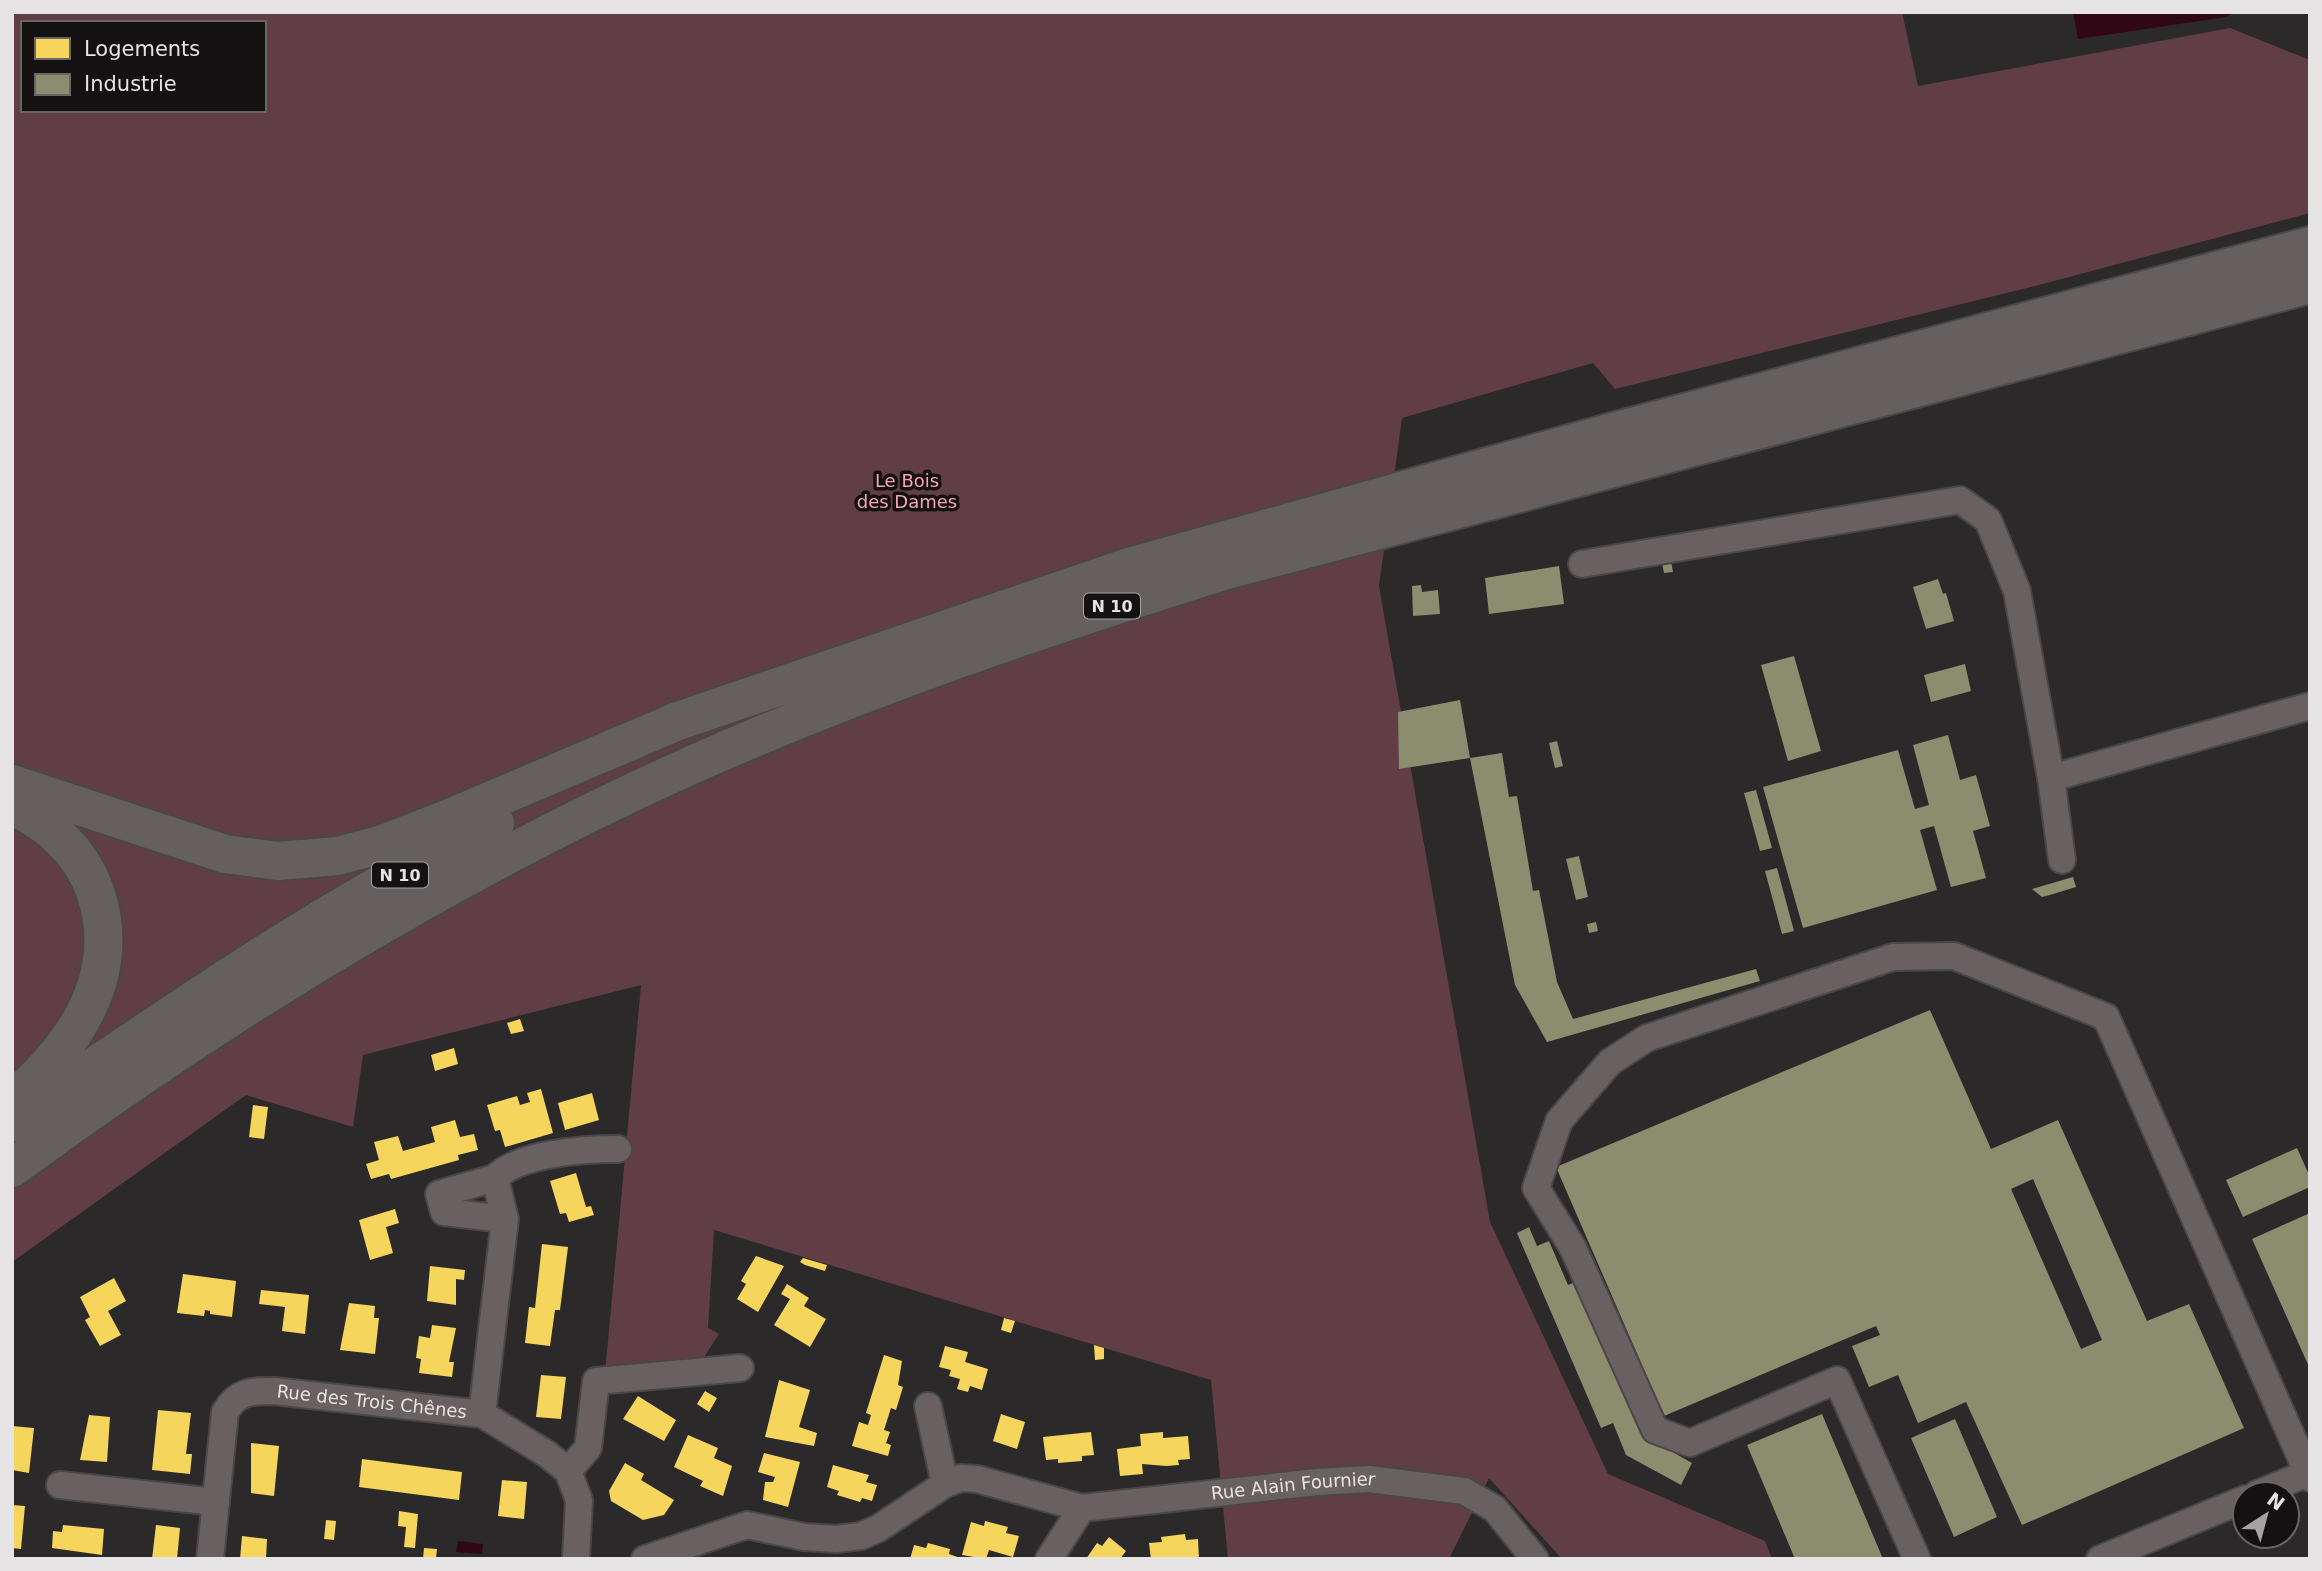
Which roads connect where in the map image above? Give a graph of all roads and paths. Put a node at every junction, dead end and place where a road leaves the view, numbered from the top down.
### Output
1 (2310, 246) edge
2 (2310, 284) edge
3 (1583, 564) dead end
4 (815, 677) junction
5 (2310, 706) edge
6 (2051, 778) junction
7 (12, 785) edge
8 (12, 806) edge
9 (2062, 860) dead end
10 (447, 888) junction
11 (12, 1100) edge
12 (12, 1123) edge
13 (618, 1149) dead end
14 (12, 1168) edge
15 (495, 1178) junction
16 (12, 1188) edge
17 (505, 1219) junction
18 (740, 1368) dead end
19 (928, 1406) dead end
20 (482, 1414) junction
21 (568, 1471) junction
22 (2309, 1475) edge
23 (945, 1484) junction
24 (60, 1485) dead end
25 (216, 1502) junction
26 (2231, 1505) edge
27 (1082, 1508) junction
28 (210, 1559) edge
29 (576, 1559) edge
30 (645, 1559) edge
31 (1049, 1559) edge
32 (1535, 1559) edge
33 (1917, 1559) edge
34 (2100, 1559) edge

1 - 4 highway, N 10
2 - 10 highway, N 10
3 - 6 street
4 - 7 highway
4 - 12 highway, N 10
5 - 6 street
6 - 9 street
8 - 11 highway
10 - 14 highway, N 10
10 - 16 highway
13 - 15 street
15 - 17 street
15 - 17 street
17 - 20 street
18 - 21 street
19 - 23 street
20 - 21 street, Rue des Trois Chênes
20 - 25 street, Rue des Trois Chênes
21 - 29 street
22 - 33 street
23 - 27 street
23 - 30 street
24 - 25 street
25 - 28 street, Rue des Trois Chênes
26 - 34 street
27 - 31 street
27 - 32 street, Rue Alain Fournier

